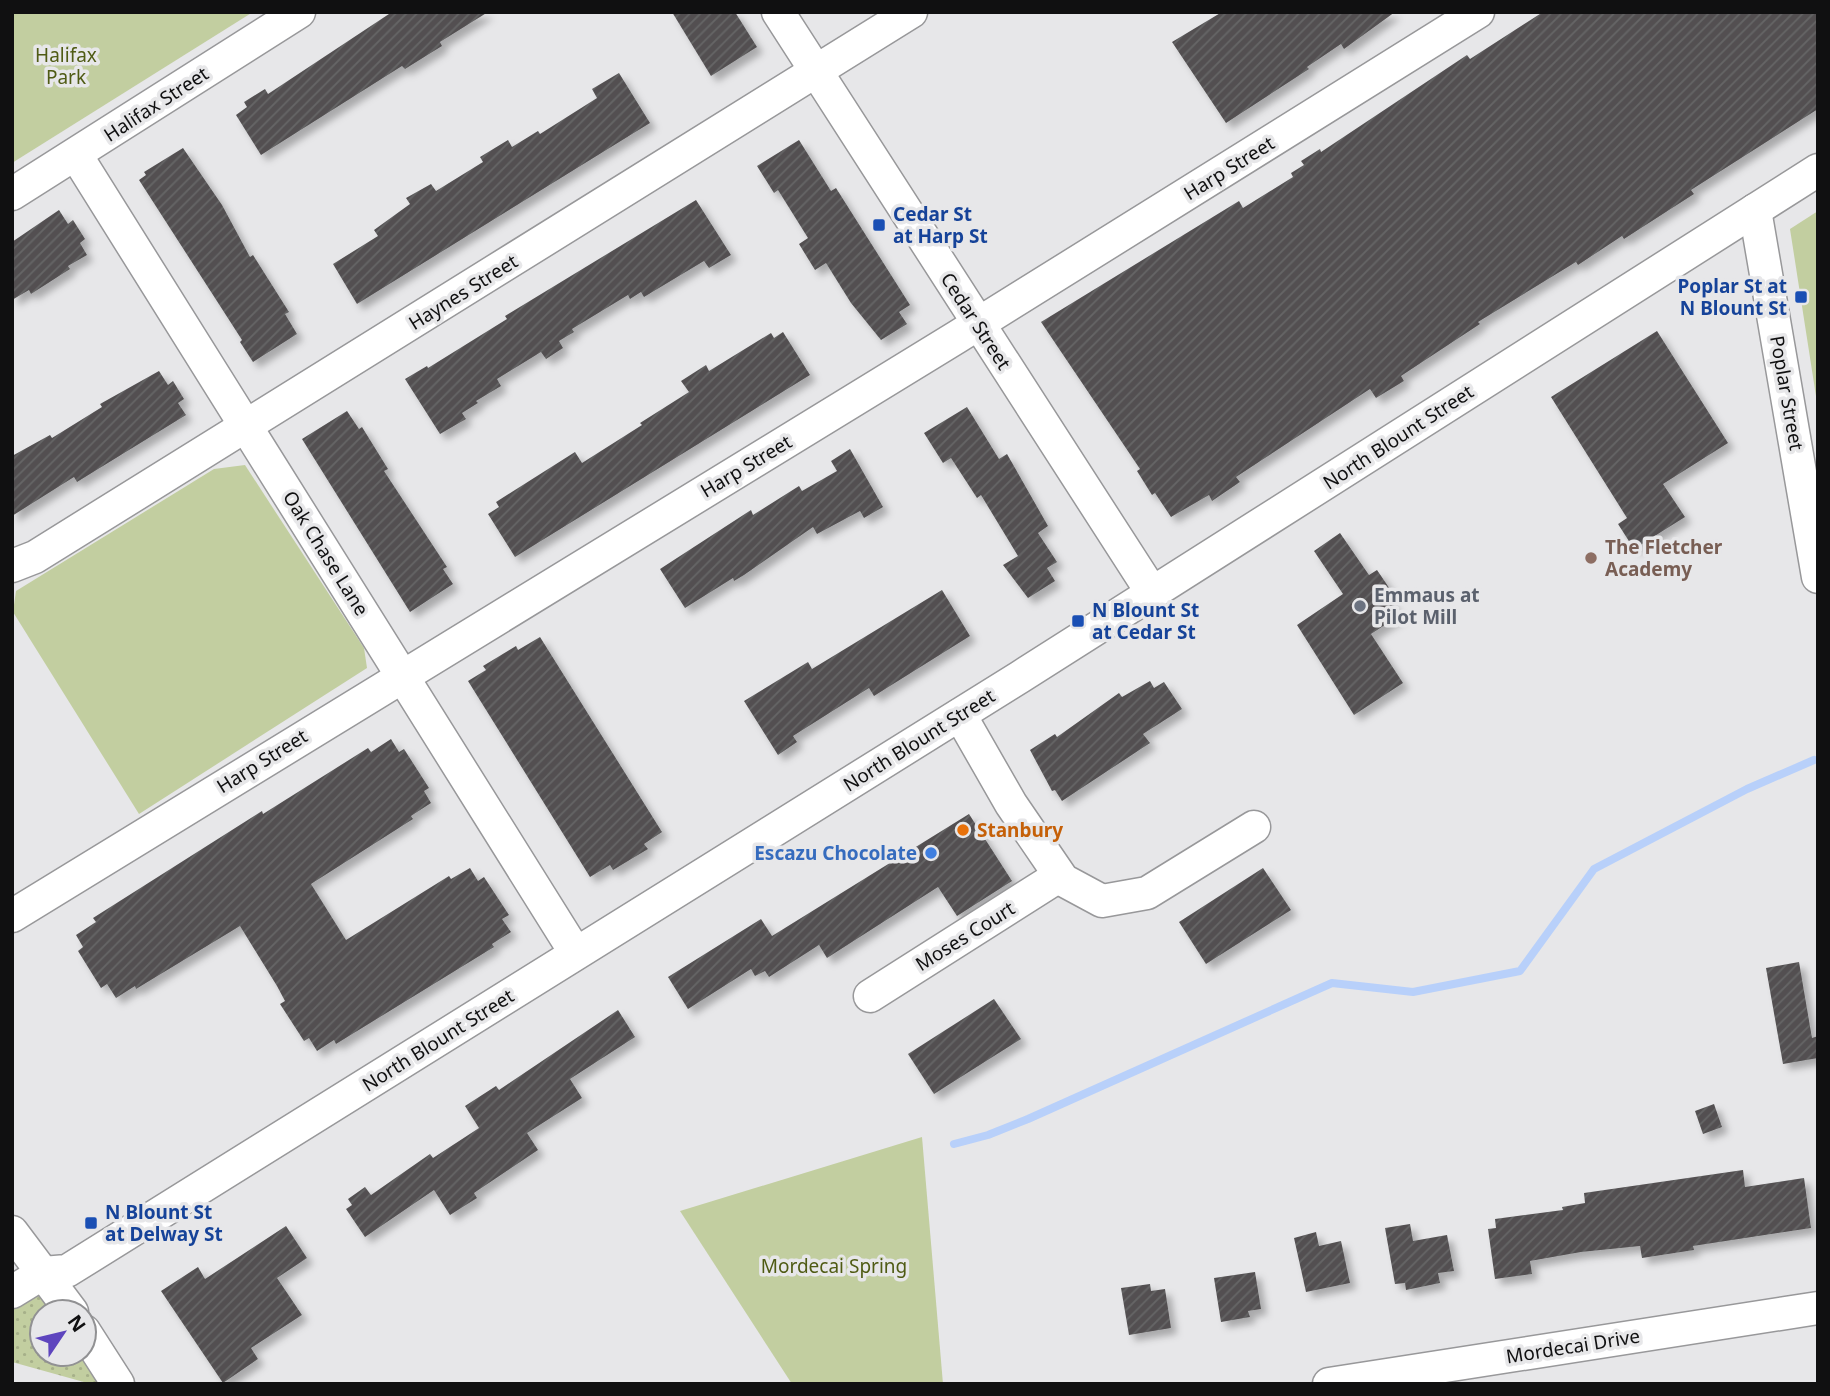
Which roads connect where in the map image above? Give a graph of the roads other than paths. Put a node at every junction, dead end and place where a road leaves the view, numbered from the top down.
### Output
1 (299, 12) edge
2 (778, 12) edge
3 (911, 12) edge
4 (1478, 12) edge
5 (816, 71) junction
6 (76, 155) junction
7 (1818, 170) edge
8 (12, 194) edge
9 (1755, 210) junction
10 (978, 324) junction
11 (245, 425) junction
12 (12, 566) edge
13 (1818, 577) edge
14 (1153, 594) junction
15 (402, 675) junction
16 (960, 715) junction
17 (1254, 827) dead end
18 (1059, 876) junction
19 (12, 916) edge
20 (575, 952) junction
21 (870, 996) dead end
22 (12, 1232) edge
23 (43, 1273) junction
24 (12, 1292) edge
25 (62, 1298) edge
26 (1818, 1308) edge
27 (98, 1353) edge
28 (1372, 1380) edge
29 (118, 1384) edge
30 (1329, 1384) edge

1 - 6 street, Halifax Street
2 - 5 street, Cedar Street
3 - 5 street, Haynes Street
4 - 10 street, Harp Street
5 - 10 street, Cedar Street
5 - 11 street, Haynes Street
6 - 8 street, Halifax Street
6 - 11 street, Oak Chase Lane
7 - 9 street, North Blount Street
9 - 13 street, Poplar Street
9 - 14 street, North Blount Street
10 - 14 street, Cedar Street
10 - 15 street, Harp Street
11 - 12 street, Haynes Street
11 - 15 street, Oak Chase Lane
14 - 16 street, North Blount Street
15 - 19 street, Harp Street
15 - 20 street, Oak Chase Lane
16 - 18 street
16 - 20 street, North Blount Street
17 - 18 street
18 - 21 street, Moses Court
20 - 23 street, North Blount Street
22 - 23 street
23 - 24 street, North Blount Street
23 - 25 street
26 - 28 street, Mordecai Drive
27 - 29 street
28 - 30 street, Mordecai Drive

